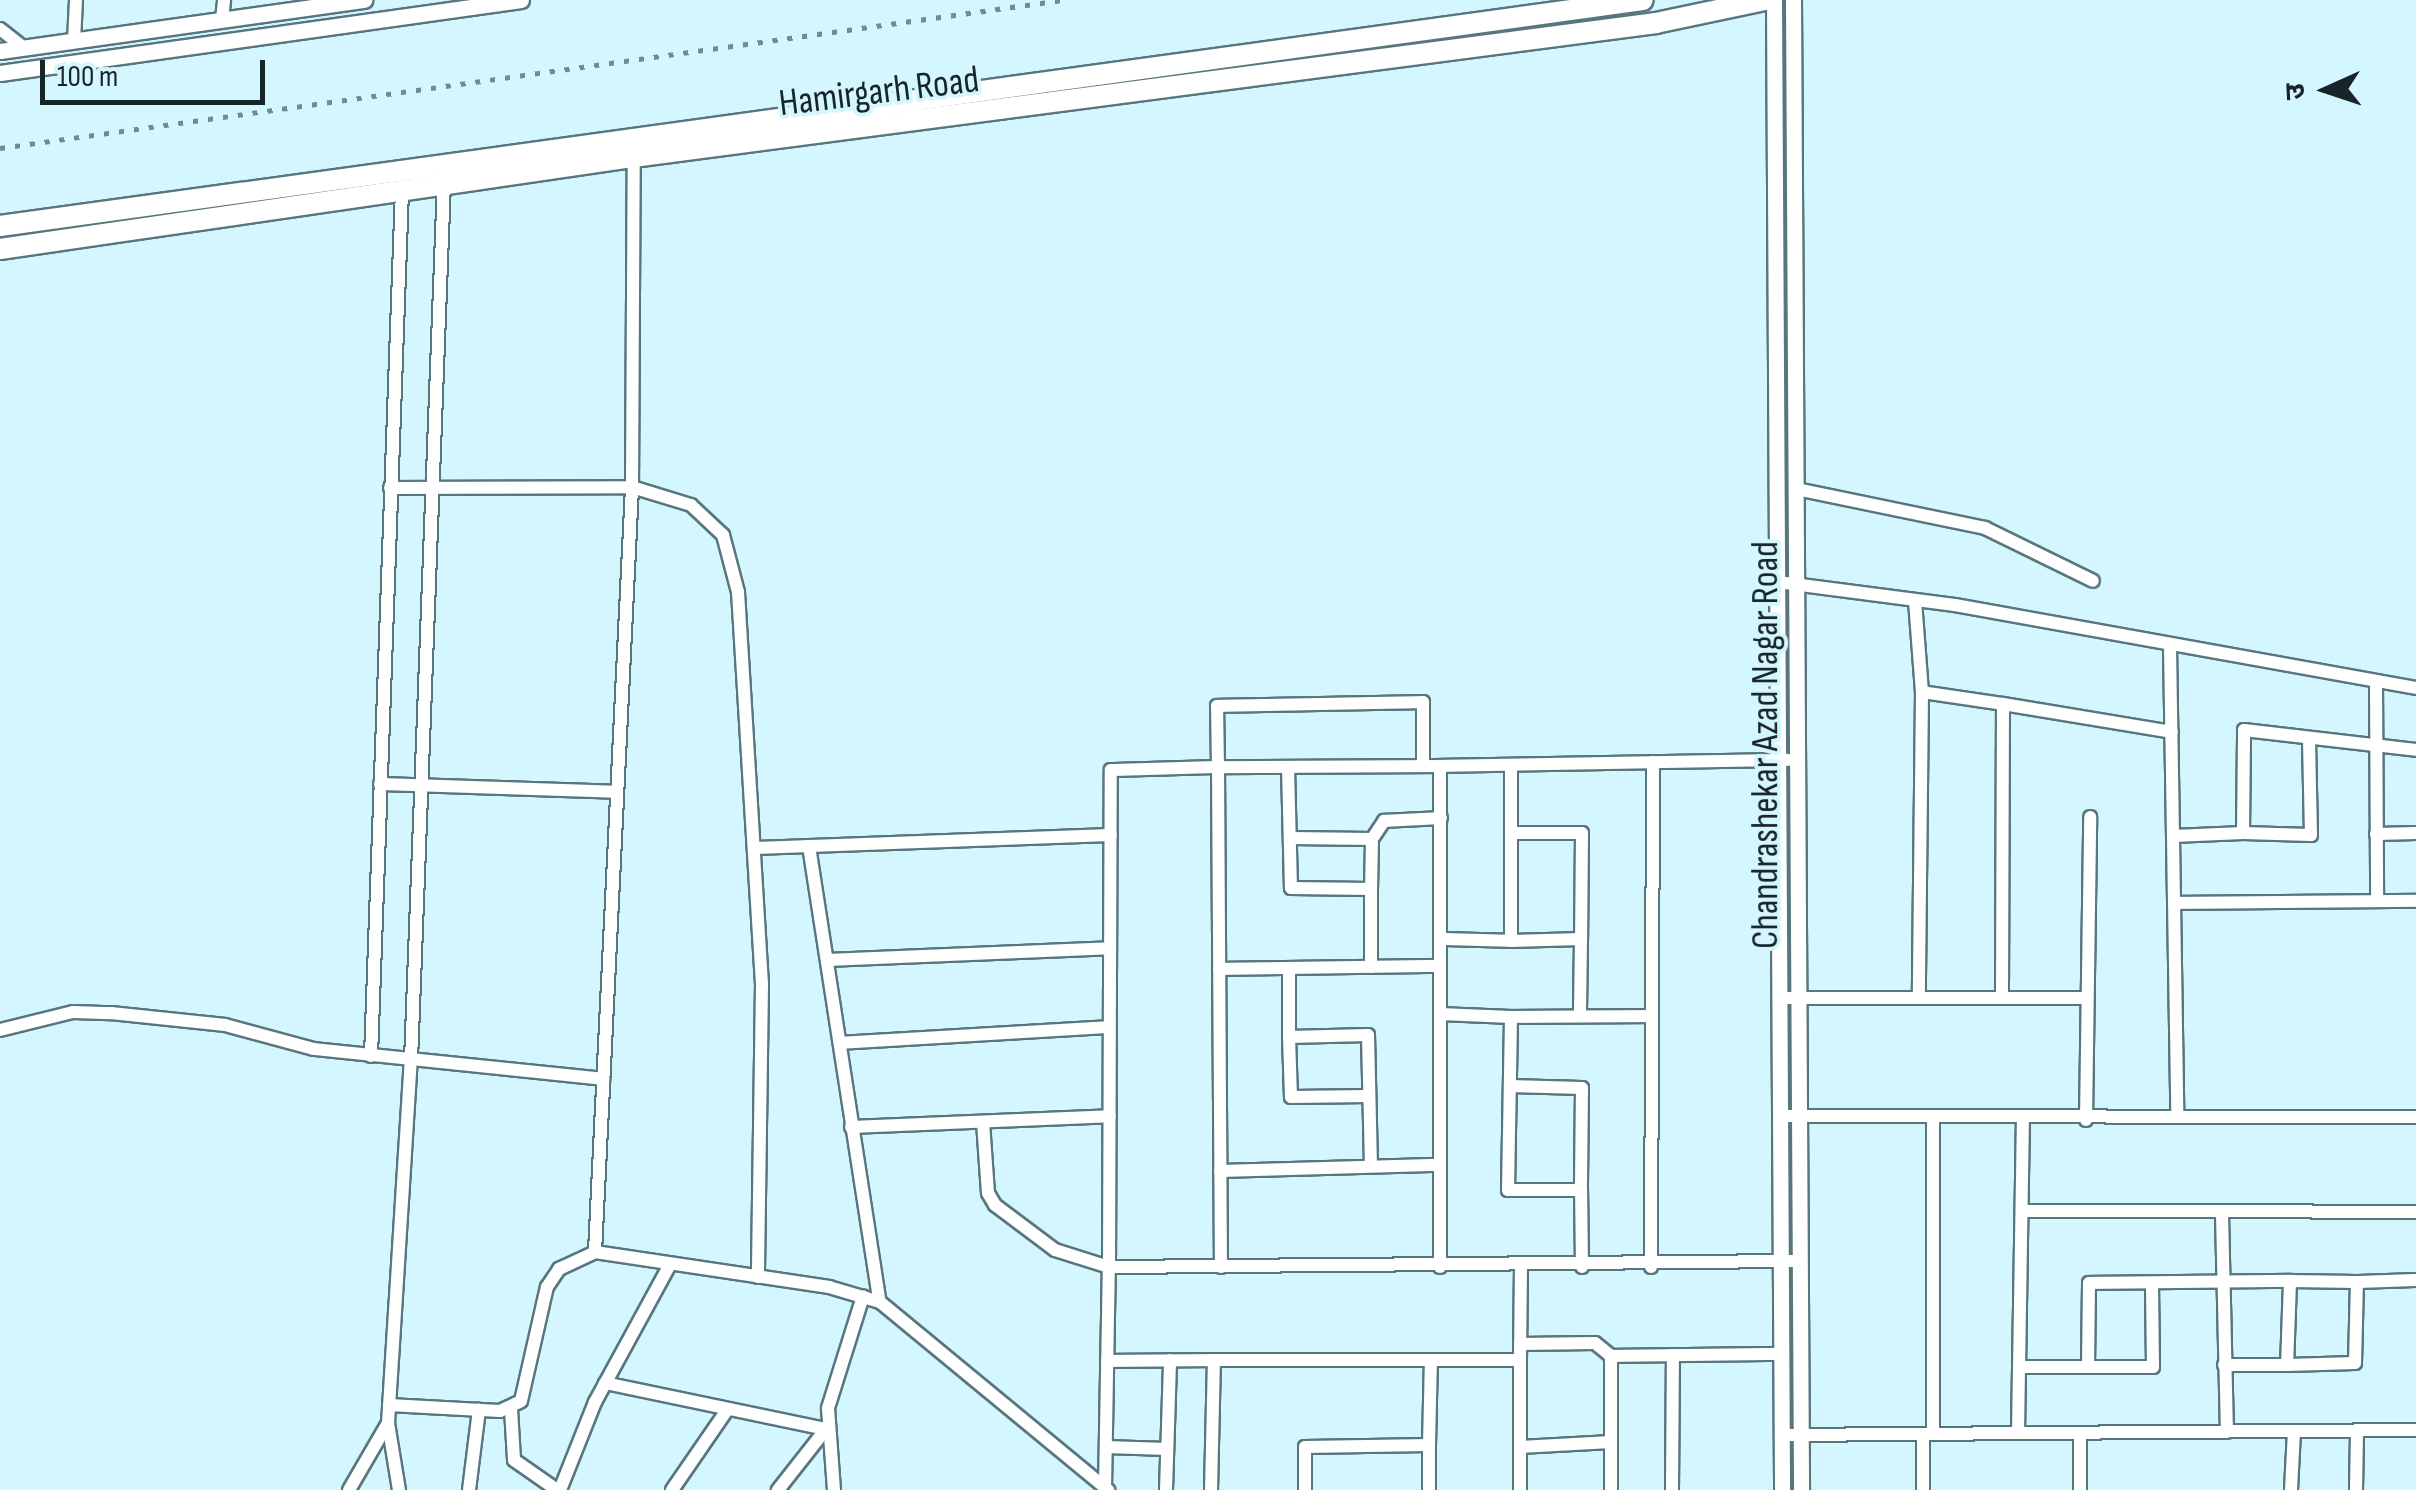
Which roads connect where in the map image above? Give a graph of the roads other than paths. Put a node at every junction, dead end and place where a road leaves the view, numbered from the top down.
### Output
1 (76, 0) edge
2 (224, 0) edge
3 (364, 0) edge
4 (521, 0) edge
5 (1643, 0) edge
6 (1765, 0) edge
7 (1774, 0) edge
8 (1793, 0) edge
9 (343, 2) edge
10 (276, 6) edge
11 (222, 20) junction
12 (333, 24) junction
13 (0, 29) edge
14 (74, 40) junction
15 (23, 48) junction
16 (0, 51) edge
17 (0, 73) edge
18 (634, 149) junction
19 (444, 184) junction
20 (402, 190) junction
21 (0, 226) edge
22 (0, 249) edge
23 (632, 487) junction
24 (390, 488) junction
25 (1797, 489) junction
26 (430, 492) junction
27 (2092, 581) dead end
28 (1778, 582) junction
29 (1798, 584) junction
30 (1916, 601) junction
31 (2170, 646) junction
32 (2376, 681) junction
33 (2416, 688) edge
34 (1922, 692) junction
35 (2003, 704) junction
36 (2172, 732) junction
37 (2309, 739) junction
38 (2376, 750) junction
39 (2416, 750) edge
40 (1779, 759) junction
41 (1799, 760) junction
42 (1653, 762) junction
43 (1512, 765) junction
44 (1423, 766) junction
45 (1440, 766) junction
46 (1218, 767) junction
47 (1288, 767) junction
48 (380, 784) junction
49 (420, 784) junction
50 (617, 792) junction
51 (2090, 817) dead end
52 (1441, 818) junction
53 (1511, 833) junction
54 (2242, 833) junction
55 (2416, 833) edge
56 (2376, 834) junction
57 (1110, 836) junction
58 (2173, 836) junction
59 (1290, 838) junction
60 (1372, 839) junction
61 (809, 846) junction
62 (755, 848) junction
63 (1371, 889) junction
64 (2377, 901) junction
65 (2416, 902) edge
66 (2174, 903) junction
67 (1441, 939) junction
68 (1581, 940) junction
69 (1511, 941) junction
70 (1110, 948) junction
71 (827, 960) junction
72 (1440, 966) junction
73 (1371, 967) junction
74 (1289, 968) junction
75 (1219, 970) junction
76 (1919, 997) junction
77 (1780, 998) junction
78 (1799, 998) junction
79 (2002, 998) junction
80 (2086, 998) junction
81 (1440, 1014) junction
82 (1580, 1015) junction
83 (1652, 1016) junction
84 (1511, 1017) junction
85 (1110, 1027) junction
86 (0, 1030) edge
87 (1288, 1037) junction
88 (840, 1042) junction
89 (371, 1056) junction
90 (412, 1061) junction
91 (603, 1079) junction
92 (1510, 1086) junction
93 (1369, 1096) junction
94 (2177, 1115) junction
95 (1110, 1116) junction
96 (1780, 1116) junction
97 (1800, 1116) junction
98 (1933, 1116) junction
99 (2416, 1117) edge
100 (2023, 1120) junction
101 (2086, 1120) junction
102 (983, 1122) junction
103 (851, 1127) junction
104 (1440, 1165) junction
105 (1371, 1166) junction
106 (1220, 1171) junction
107 (1580, 1190) junction
108 (2022, 1211) junction
109 (2416, 1212) edge
110 (2222, 1214) junction
111 (595, 1252) junction
112 (1800, 1261) junction
113 (1781, 1263) junction
114 (1109, 1267) junction
115 (1221, 1267) junction
116 (1440, 1267) junction
117 (1521, 1267) junction
118 (1582, 1267) junction
119 (1651, 1267) junction
120 (668, 1268) junction
121 (758, 1277) junction
122 (2416, 1280) edge
123 (2290, 1281) junction
124 (2221, 1282) junction
125 (2357, 1282) junction
126 (2152, 1283) junction
127 (863, 1296) junction
128 (880, 1302) junction
129 (1520, 1344) junction
130 (1782, 1354) junction
131 (1673, 1355) junction
132 (1611, 1356) junction
133 (1170, 1360) junction
134 (1214, 1360) junction
135 (1431, 1360) junction
136 (1520, 1360) junction
137 (1107, 1361) junction
138 (2224, 1365) junction
139 (2286, 1365) junction
140 (2020, 1367) junction
141 (2088, 1367) junction
142 (605, 1383) junction
143 (389, 1405) junction
144 (511, 1408) junction
145 (479, 1410) junction
146 (728, 1410) junction
147 (388, 1423) junction
148 (826, 1429) junction
149 (2416, 1430) edge
150 (2294, 1431) junction
151 (2357, 1431) junction
152 (2227, 1432) junction
153 (2018, 1433) junction
154 (2080, 1433) junction
155 (1801, 1434) junction
156 (1928, 1434) junction
157 (1782, 1435) junction
158 (1611, 1442) junction
159 (1429, 1445) junction
160 (1106, 1447) junction
161 (1520, 1447) junction
162 (1167, 1449) junction
163 (1106, 1489) edge
164 (349, 1490) edge
165 (399, 1490) edge
166 (470, 1490) edge
167 (558, 1490) edge
168 (672, 1490) edge
169 (778, 1490) edge
170 (834, 1490) edge
171 (1166, 1490) edge
172 (1212, 1490) edge
173 (1304, 1490) edge
174 (1430, 1490) edge
175 (1520, 1490) edge
176 (1611, 1490) edge
177 (1672, 1490) edge
178 (1782, 1490) edge
179 (1801, 1490) edge
180 (1923, 1490) edge
181 (2080, 1490) edge
182 (2291, 1490) edge
183 (2356, 1490) edge

1 - 14 street
2 - 11 street
3 - 9 street
4 - 12 street
5 - 18 main road, Hamirgarh Road
6 - 18 main road, Hamirgarh Road
7 - 28 street, Chandrashekar Azad Nagar Road
8 - 25 street, Chandrashekar Azad Nagar Road
9 - 10 street
9 - 12 street
10 - 11 street
11 - 14 street
12 - 17 street
13 - 15 street
14 - 15 street
15 - 16 street
18 - 19 main road, Hamirgarh Road
18 - 21 main road, Hamirgarh Road
18 - 23 street
19 - 20 main road, Hamirgarh Road
19 - 26 street
20 - 22 main road, Hamirgarh Road
20 - 24 street
23 - 26 street
23 - 50 street
23 - 62 street
24 - 26 street
24 - 48 street
25 - 27 street
25 - 29 street, Chandrashekar Azad Nagar Road
26 - 49 street
28 - 29 street
28 - 40 street, Chandrashekar Azad Nagar Road
29 - 30 street
29 - 41 street, Chandrashekar Azad Nagar Road
30 - 31 street
30 - 34 street
31 - 32 street
31 - 36 street
32 - 33 street
32 - 38 street
34 - 35 street
34 - 76 street
35 - 36 street
35 - 79 street
36 - 58 street
37 - 38 street
37 - 54 street
37 - 54 street
38 - 39 street
38 - 56 street
40 - 41 street
40 - 42 street
40 - 77 street, Chandrashekar Azad Nagar Road
41 - 78 street, Chandrashekar Azad Nagar Road
42 - 43 street
42 - 83 street
43 - 45 street
43 - 53 street
44 - 45 street
44 - 46 street
44 - 47 street
45 - 52 street
46 - 47 street
46 - 57 street
46 - 75 street
47 - 59 street
48 - 49 street
48 - 89 street
49 - 50 street
49 - 90 street
50 - 91 street
51 - 80 street
52 - 60 street
52 - 67 street
53 - 68 street
53 - 69 street
54 - 58 street
55 - 56 street
56 - 64 street
57 - 61 street
57 - 70 street
58 - 66 street
59 - 60 street
59 - 63 street
60 - 63 street
61 - 62 street
61 - 71 street
62 - 121 street
63 - 73 street
64 - 65 street
64 - 66 street
66 - 94 street
67 - 69 street
67 - 72 street
68 - 69 street
68 - 82 street
70 - 71 street
70 - 85 street
71 - 88 street
72 - 73 street
72 - 81 street
73 - 74 street
74 - 75 street
74 - 87 street
75 - 106 street
76 - 78 street
76 - 79 street
77 - 78 street
77 - 96 street, Chandrashekar Azad Nagar Road
78 - 97 street, Chandrashekar Azad Nagar Road
79 - 80 street
80 - 101 street
81 - 84 street
81 - 104 street
82 - 83 street
82 - 84 street
83 - 119 street
84 - 92 street
85 - 88 street
85 - 95 street
86 - 89 street
87 - 93 street
87 - 93 street
88 - 103 street
89 - 90 street
90 - 91 street
90 - 143 street
91 - 111 street
92 - 107 street
92 - 107 street
93 - 105 street
94 - 99 street
94 - 101 street
95 - 102 street
95 - 114 street
96 - 97 street
96 - 113 street, Chandrashekar Azad Nagar Road
97 - 98 street
97 - 112 street, Chandrashekar Azad Nagar Road
98 - 100 street
98 - 156 street
100 - 101 street
100 - 108 street
102 - 103 street
102 - 114 street
103 - 128 street
104 - 105 street
104 - 116 street
105 - 106 street
106 - 115 street
107 - 118 street
108 - 110 street
108 - 140 street
109 - 110 street
110 - 124 street
111 - 120 street
111 - 144 street
112 - 113 street
112 - 155 street, Chandrashekar Azad Nagar Road
113 - 119 street
113 - 130 street, Chandrashekar Azad Nagar Road
114 - 115 street
114 - 137 street
115 - 116 street
116 - 117 street
117 - 118 street
117 - 129 street
118 - 119 street
120 - 121 street
120 - 142 street
121 - 127 street
122 - 125 street
123 - 124 street
123 - 125 street
123 - 139 street
124 - 126 street
124 - 138 street
125 - 139 street
126 - 141 street
126 - 141 street
127 - 128 street
127 - 148 street
128 - 163 street
129 - 132 street
129 - 136 street
130 - 131 street
130 - 157 street, Chandrashekar Azad Nagar Road
131 - 132 street
131 - 177 street
132 - 158 street
133 - 134 street
133 - 137 street
133 - 162 street
134 - 135 street
134 - 172 street
135 - 136 street
135 - 159 street
136 - 161 street
137 - 160 street
138 - 139 street
138 - 152 street
140 - 141 street
140 - 153 street
142 - 146 street
142 - 167 street
143 - 145 street
143 - 147 street
144 - 145 street
144 - 167 street
145 - 166 street
146 - 148 street
146 - 168 street
147 - 164 street
147 - 165 street
148 - 169 street
148 - 170 street
149 - 151 street
150 - 151 street
150 - 152 street
150 - 182 street
151 - 183 street
152 - 154 street
153 - 154 street
153 - 156 street
154 - 181 street
155 - 156 street
155 - 157 street
155 - 179 street, Chandrashekar Azad Nagar Road
156 - 180 street
157 - 178 street, Chandrashekar Azad Nagar Road
158 - 161 street
158 - 176 street
159 - 173 street
159 - 174 street
160 - 162 street
160 - 163 street
161 - 175 street
162 - 171 street

